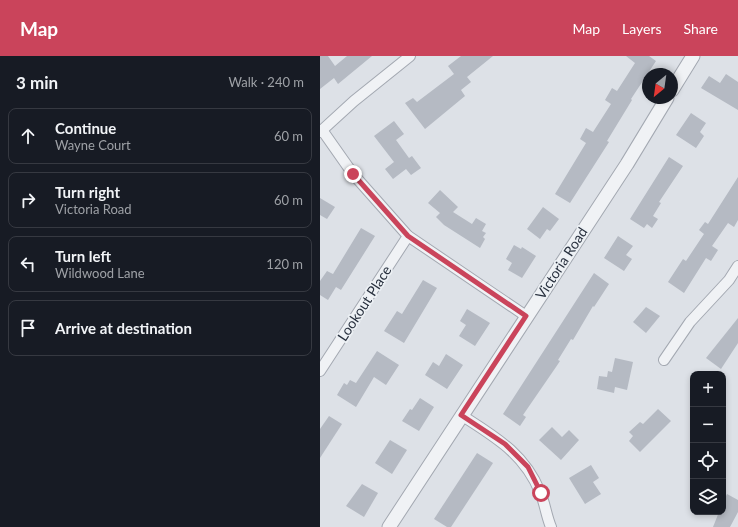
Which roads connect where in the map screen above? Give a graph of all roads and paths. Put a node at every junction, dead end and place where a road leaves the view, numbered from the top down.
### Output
1 (410, 56) edge
2 (693, 56) edge
3 (678, 80) edge
4 (663, 104) edge
5 (321, 131) edge
6 (408, 236) junction
7 (738, 266) edge
8 (526, 316) junction
9 (664, 360) dead end
10 (320, 371) edge
11 (461, 415) junction
12 (389, 527) edge
13 (551, 527) edge

1 - 5 street
2 - 3 street
4 - 8 street, Victoria Road
5 - 6 street
6 - 8 street
6 - 10 street, Lookout Place
7 - 9 street
8 - 11 street, Victoria Road
11 - 12 street, Victoria Road
11 - 13 street

